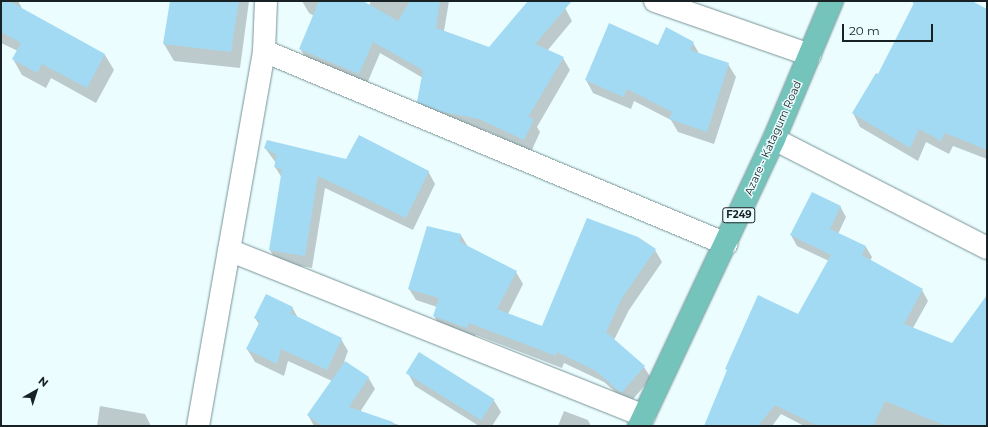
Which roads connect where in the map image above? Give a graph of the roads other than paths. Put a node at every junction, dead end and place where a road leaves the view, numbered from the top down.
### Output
1 (266, 1) edge
2 (655, 1) edge
3 (832, 1) edge
4 (264, 51) junction
5 (810, 55) junction
6 (774, 139) junction
7 (726, 244) junction
8 (987, 248) edge
9 (229, 250) junction
10 (642, 421) edge
11 (198, 426) edge

1 - 4 street
2 - 5 street
3 - 5 main road, Azare - Katagum Road / F249
4 - 7 street
4 - 9 street
5 - 6 main road, Azare - Katagum Road / F249
6 - 7 main road, Azare - Katagum Road / F249
6 - 8 street
7 - 10 main road, Azare - Katagum Road / F249
9 - 10 street
9 - 11 street

